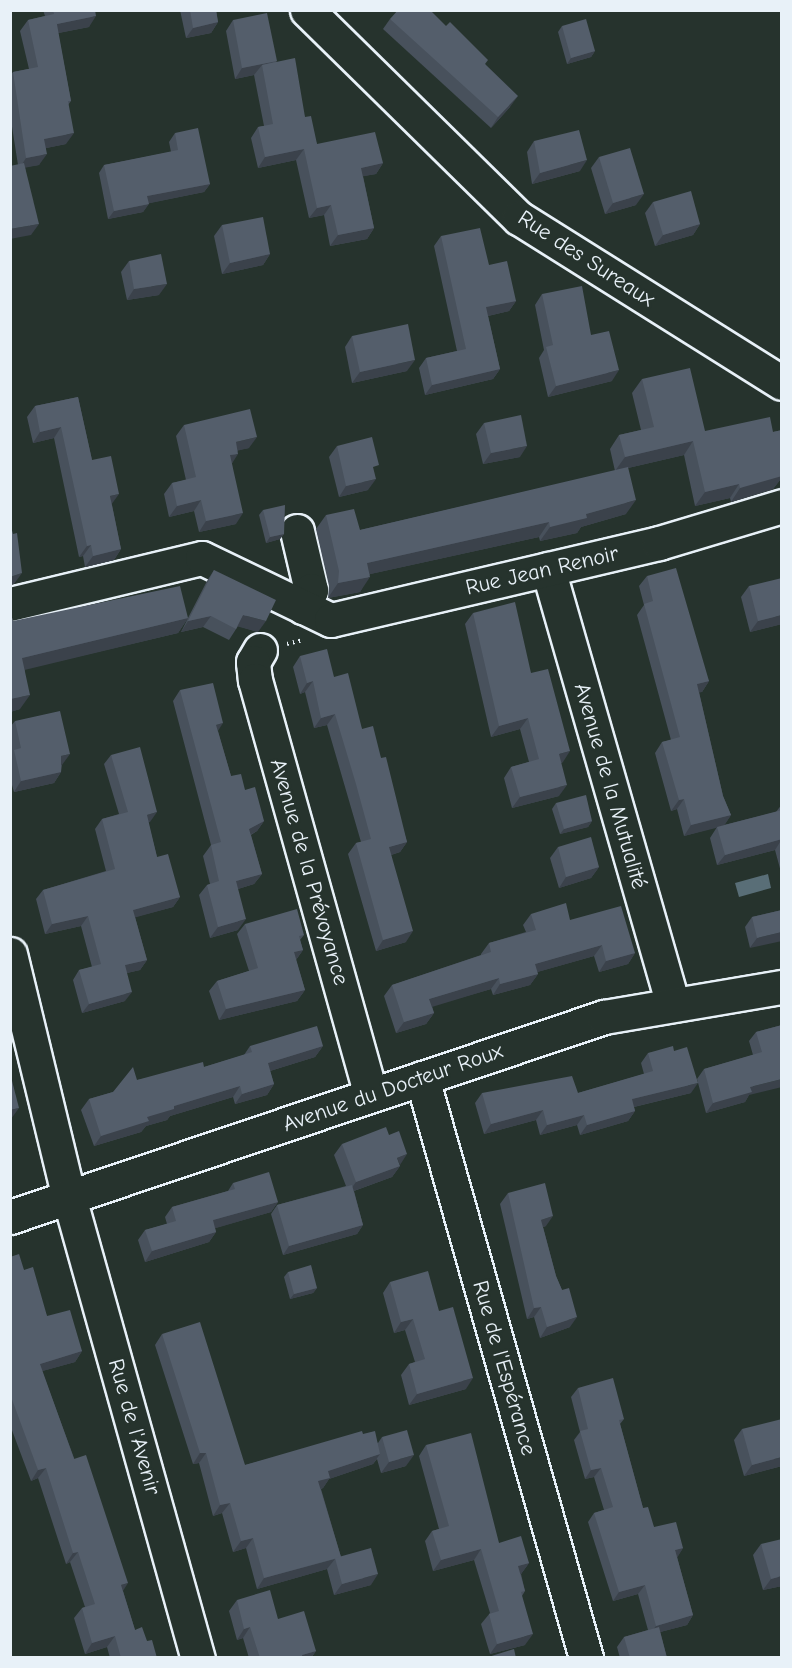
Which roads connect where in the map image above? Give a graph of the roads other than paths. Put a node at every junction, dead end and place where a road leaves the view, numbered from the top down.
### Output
1 (307, 10) edge
2 (782, 383) edge
3 (782, 506) edge
4 (297, 531) dead end
5 (548, 569) junction
6 (10, 604) edge
7 (303, 607) junction
8 (260, 650) dead end
9 (10, 954) edge
10 (782, 987) edge
11 (673, 1004) junction
12 (422, 1078) junction
13 (371, 1095) junction
14 (69, 1197) junction
15 (10, 1217) edge
16 (198, 1658) edge
17 (586, 1658) edge

1 - 2 street, Rue des Sureaux
3 - 5 street, Rue Jean Renoir
4 - 7 street
5 - 7 street, Rue Jean Renoir
5 - 11 street, Avenue de la Mutualité
6 - 7 street, Rue Jean Renoir
8 - 13 street, Avenue de la Prévoyance
9 - 14 street, Rue de l'Avenir
10 - 11 street, Avenue du Docteur Roux
11 - 12 street, Avenue du Docteur Roux
12 - 13 street, Avenue du Docteur Roux
12 - 17 street, Rue de l'Espérance
13 - 14 street, Avenue du Docteur Roux
14 - 15 street, Avenue du Docteur Roux
14 - 16 street, Rue de l'Avenir

